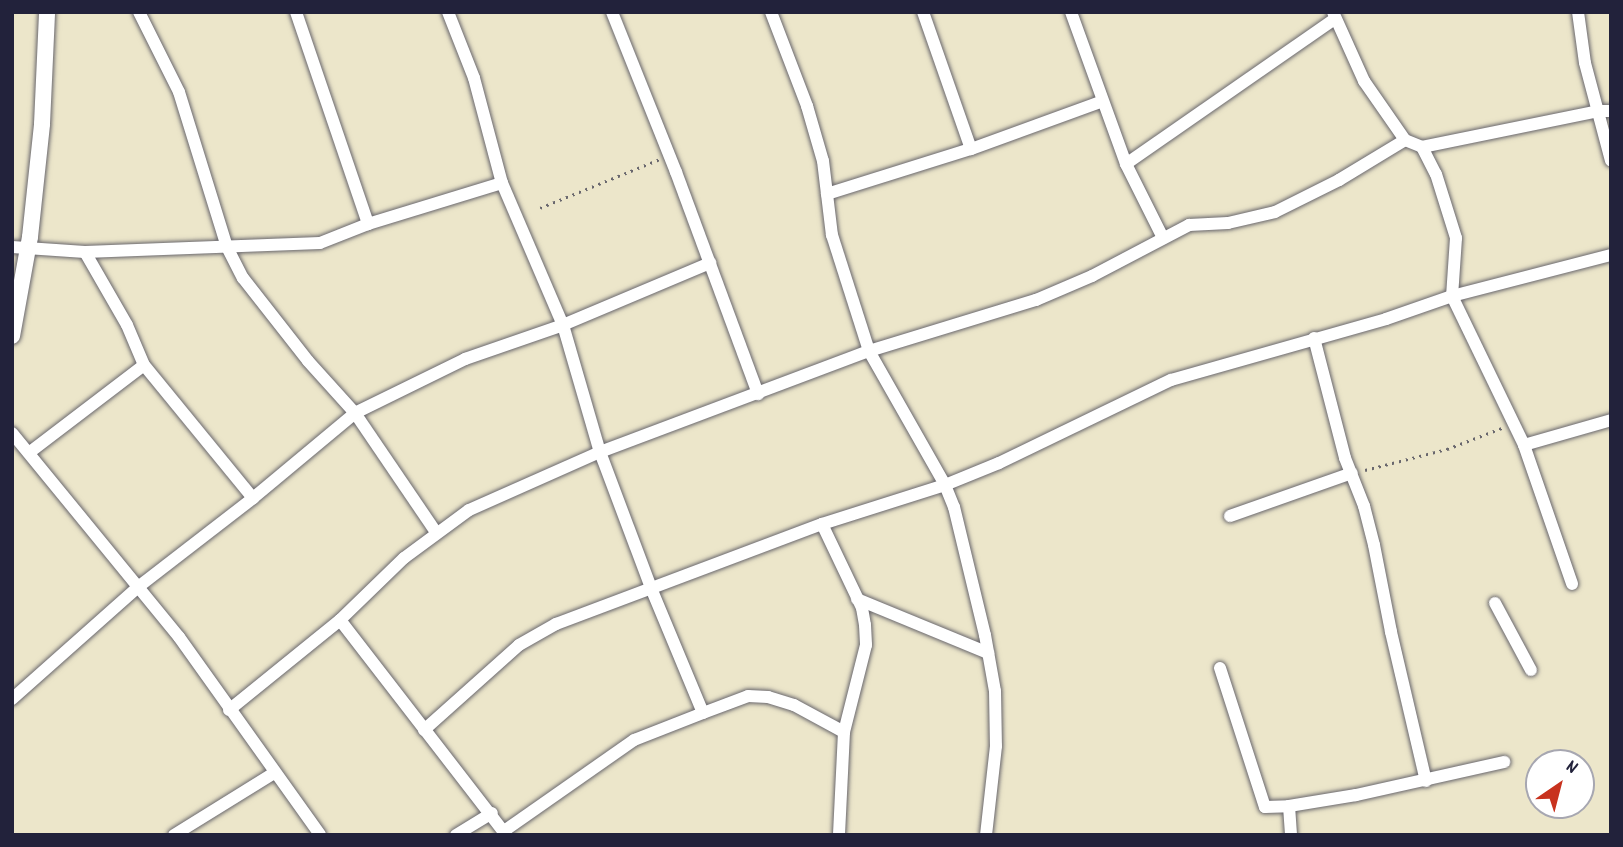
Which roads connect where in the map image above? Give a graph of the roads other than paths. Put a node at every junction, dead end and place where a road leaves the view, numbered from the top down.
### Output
1 (47, 12) edge
2 (139, 12) edge
3 (296, 12) edge
4 (449, 12) edge
5 (612, 12) edge
6 (771, 12) edge
7 (923, 12) edge
8 (1071, 12) edge
9 (1578, 12) edge
10 (1334, 16) edge
11 (1103, 101) junction
12 (1605, 111) edge
13 (1405, 140) junction
14 (1422, 147) junction
15 (971, 149) junction
16 (1611, 161) edge
17 (1126, 164) junction
18 (502, 183) junction
19 (827, 194) junction
20 (368, 224) junction
21 (1163, 238) junction
22 (227, 247) junction
23 (20, 248) edge
24 (85, 252) junction
25 (1611, 255) edge
26 (710, 263) junction
27 (1452, 296) junction
28 (563, 325) junction
29 (12, 336) edge
30 (1314, 338) junction
31 (869, 351) junction
32 (144, 365) junction
33 (758, 394) junction
34 (355, 413) junction
35 (1611, 420) edge
36 (12, 433) edge
37 (1524, 444) junction
38 (30, 452) junction
39 (600, 452) junction
40 (1352, 473) junction
41 (946, 485) junction
42 (253, 498) junction
43 (1230, 516) dead end
44 (822, 524) junction
45 (436, 532) junction
46 (1573, 584) dead end
47 (138, 587) junction
48 (651, 588) junction
49 (857, 598) junction
50 (1495, 603) dead end
51 (340, 620) junction
52 (988, 653) junction
53 (1220, 668) dead end
54 (1531, 670) dead end
55 (12, 699) edge
56 (229, 710) junction
57 (703, 713) junction
58 (424, 730) junction
59 (844, 732) junction
60 (1504, 762) dead end
61 (274, 773) junction
62 (1426, 781) junction
63 (1289, 806) junction
64 (492, 813) junction
65 (505, 833) edge
66 (174, 835) edge
67 (320, 835) edge
68 (456, 835) edge
69 (839, 835) edge
70 (986, 835) edge
71 (1291, 835) edge

1 - 23 street
2 - 22 street
3 - 20 street
4 - 18 street
5 - 26 street
6 - 19 street
7 - 15 street
8 - 11 street
9 - 12 street
10 - 13 street
10 - 17 street
11 - 15 street
11 - 17 street
12 - 14 street
12 - 16 street
13 - 14 street
13 - 21 street
14 - 27 street
15 - 19 street
17 - 21 street
18 - 20 street
18 - 28 street
19 - 31 street
20 - 22 street
21 - 31 street
22 - 24 street
22 - 34 street
23 - 24 street
23 - 29 street
24 - 32 street
25 - 27 street
26 - 28 street
26 - 33 street
27 - 30 street
27 - 37 street
28 - 34 street
28 - 39 street
30 - 40 street
30 - 41 street
31 - 33 street
31 - 41 street
32 - 38 street
32 - 42 street
33 - 39 street
34 - 42 street
34 - 45 street
35 - 37 street
36 - 38 street
37 - 46 street
38 - 47 street
39 - 45 street
39 - 48 street
40 - 43 street
40 - 62 street
41 - 44 street
41 - 52 street
42 - 47 street
44 - 48 street
44 - 49 street
45 - 51 street
47 - 55 street
47 - 56 street
48 - 57 street
48 - 58 street
49 - 52 street
49 - 59 street
50 - 54 street
51 - 56 street
51 - 58 street
52 - 70 street
53 - 63 street
56 - 61 street
57 - 59 street
57 - 65 street
58 - 64 street
59 - 69 street
60 - 62 street
61 - 66 street
61 - 67 street
62 - 63 street
63 - 71 street
64 - 65 street
64 - 68 street

